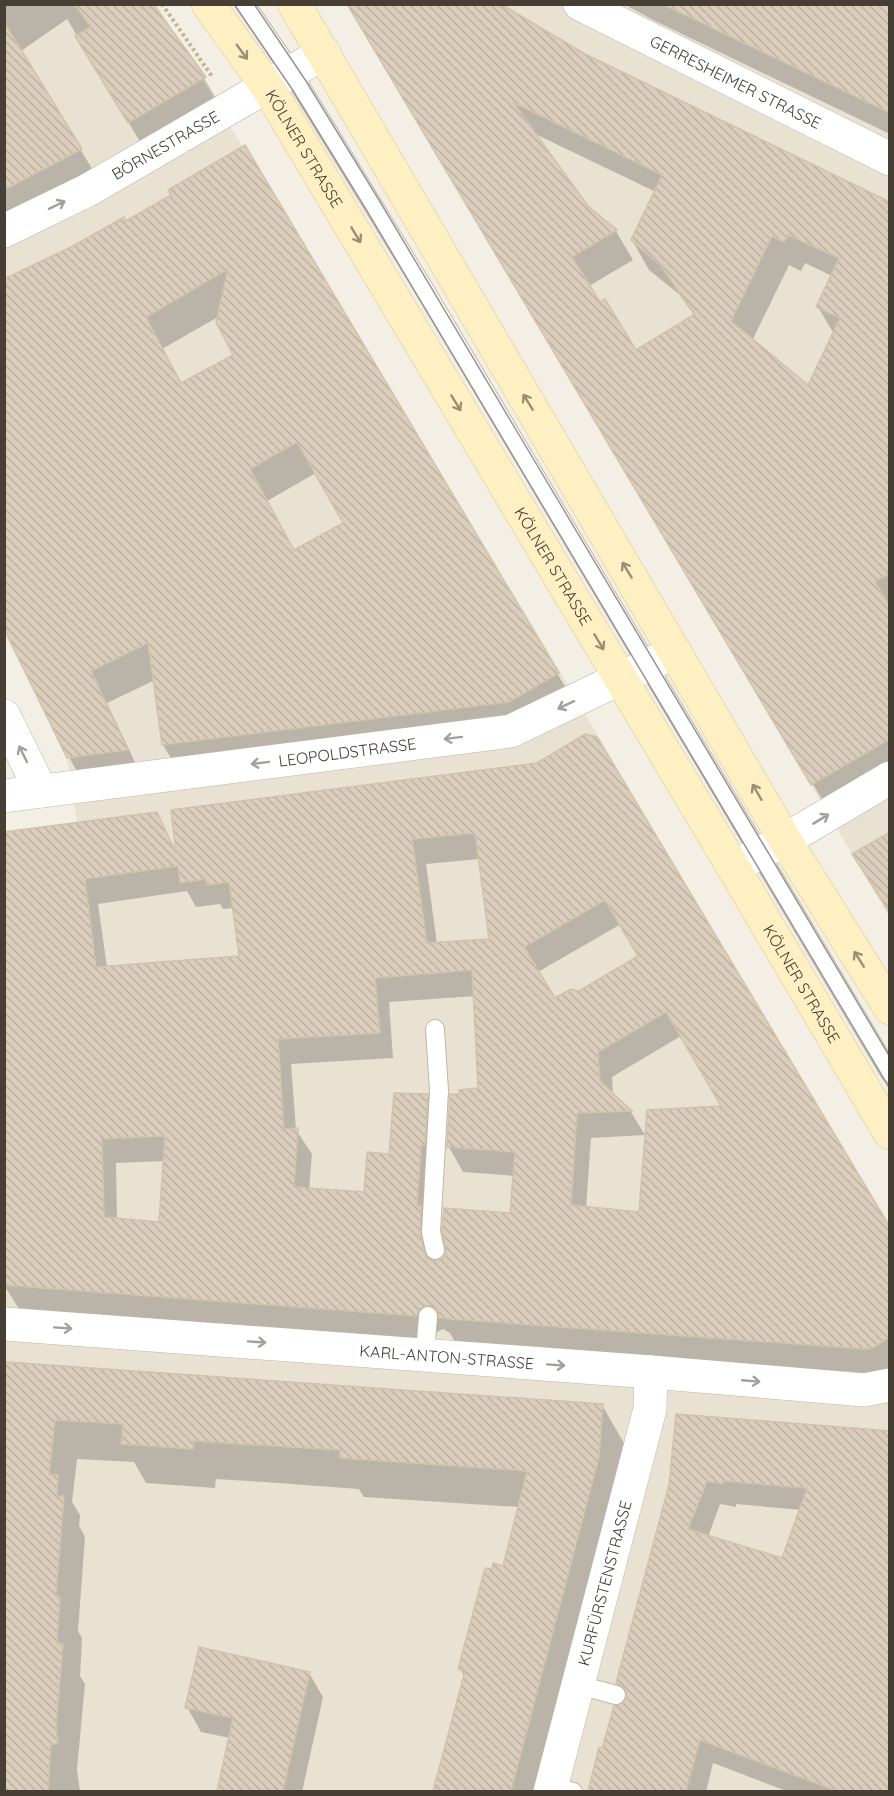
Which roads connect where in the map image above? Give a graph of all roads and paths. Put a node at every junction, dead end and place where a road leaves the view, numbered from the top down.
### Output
1 (162, 4) edge
2 (208, 4) edge
3 (245, 4) edge
4 (294, 4) edge
5 (580, 4) edge
6 (324, 52) junction
7 (279, 79) junction
8 (218, 86) dead end
9 (890, 159) edge
10 (4, 231) edge
11 (648, 666) junction
12 (4, 716) edge
13 (890, 778) edge
14 (41, 791) junction
15 (4, 796) edge
16 (759, 853) junction
17 (890, 1008) edge
18 (435, 1029) dead end
19 (890, 1073) edge
20 (890, 1133) edge
21 (435, 1250) dead end
22 (428, 1316) dead end
23 (4, 1324) edge
24 (425, 1355) junction
25 (651, 1372) junction
26 (890, 1385) edge
27 (579, 1685) junction
28 (616, 1695) dead end
29 (558, 1790) edge

1 - 8 path
2 -> 7 main road, KÖLNER STRASSE
3 - 7 lane
4 - 6 main road, KÖLNER STRASSE
5 - 9 street, GERRESHEIMER STRASSE
6 - 7 street, BÖRNESTRASSE
11 -> 6 main road, KÖLNER STRASSE
10 -> 7 street, BÖRNESTRASSE
7 - 11 main road, KÖLNER STRASSE
11 -> 14 street, LEOPOLDSTRASSE
11 - 16 main road, KÖLNER STRASSE
16 -> 11 main road, KÖLNER STRASSE
14 -> 12 street
16 -> 13 street
14 - 15 street, LEOPOLDSTRASSE
17 -> 16 main road, KÖLNER STRASSE
16 - 19 lane
16 - 20 main road, KÖLNER STRASSE
18 - 21 lane
22 - 24 lane
23 -> 24 street, KARL-ANTON-STRASSE
24 -> 25 street, KARL-ANTON-STRASSE
25 -> 26 street, KARL-ANTON-STRASSE
25 - 27 street, KURFÜRSTENSTRASSE
27 - 28 lane
27 - 29 street, KURFÜRSTENSTRASSE

